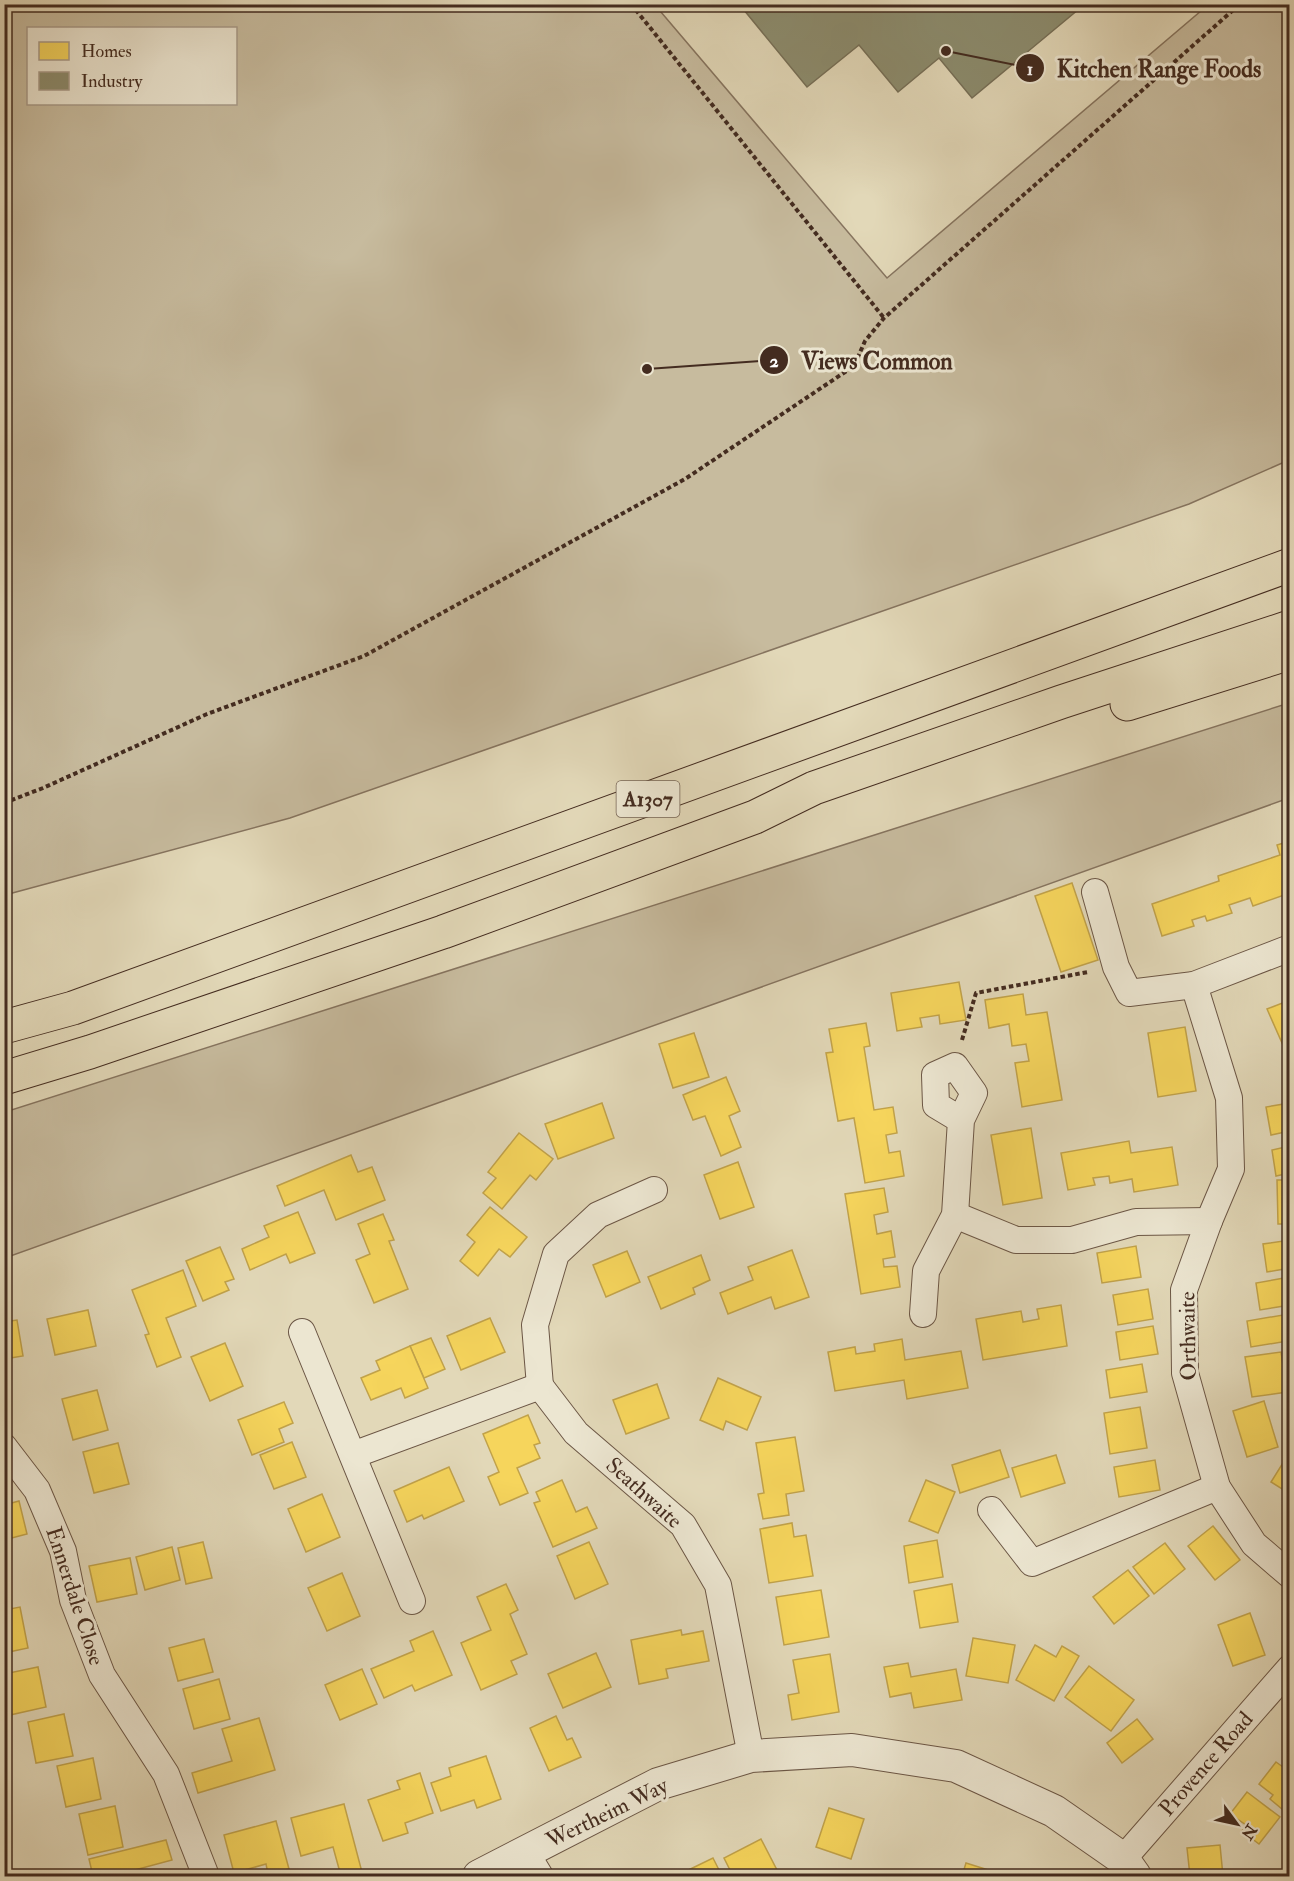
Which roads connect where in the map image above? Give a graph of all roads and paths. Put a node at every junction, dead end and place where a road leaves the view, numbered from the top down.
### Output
1 (631, 4) edge
2 (1240, 4) edge
3 (884, 318) junction
4 (1290, 566) edge
5 (1290, 627) edge
6 (1290, 653) edge
7 (4, 803) edge
8 (755, 817) junction
9 (1095, 892) dead end
10 (1290, 948) edge
11 (1116, 967) junction
12 (1194, 985) junction
13 (4, 1027) edge
14 (955, 1066) joint
15 (4, 1078) edge
16 (654, 1190) dead end
17 (955, 1215) junction
18 (1209, 1221) junction
19 (923, 1314) dead end
20 (302, 1332) dead end
21 (540, 1386) junction
22 (4, 1447) edge
23 (354, 1455) junction
24 (1217, 1487) junction
25 (991, 1510) dead end
26 (1290, 1575) edge
27 (412, 1601) dead end
28 (1290, 1668) edge
29 (751, 1756) junction
30 (533, 1865) edge
31 (1129, 1868) edge
32 (206, 1876) edge
33 (479, 1876) edge

1 - 3 path
2 - 3 path
3 - 7 path
4 - 13 main road, A1307
5 - 8 main road, A1307
6 - 8 main road, A1307
8 - 15 main road, A1307
9 - 11 street
10 - 12 street
11 - 12 street
11 - 14 path
12 - 18 street, Orthwaite
14 - 17 street
16 - 21 street
17 - 18 street
17 - 19 street
18 - 24 street, Orthwaite
20 - 23 street
21 - 23 street
21 - 29 street, Seathwaite
22 - 32 street, Ennerdale Close
23 - 27 street
24 - 25 street
24 - 26 street, Orthwaite
28 - 31 street, Provence Road
29 - 30 street, Wertheim Way
29 - 31 street, Wertheim Way
30 - 33 street, Wertheim Way

